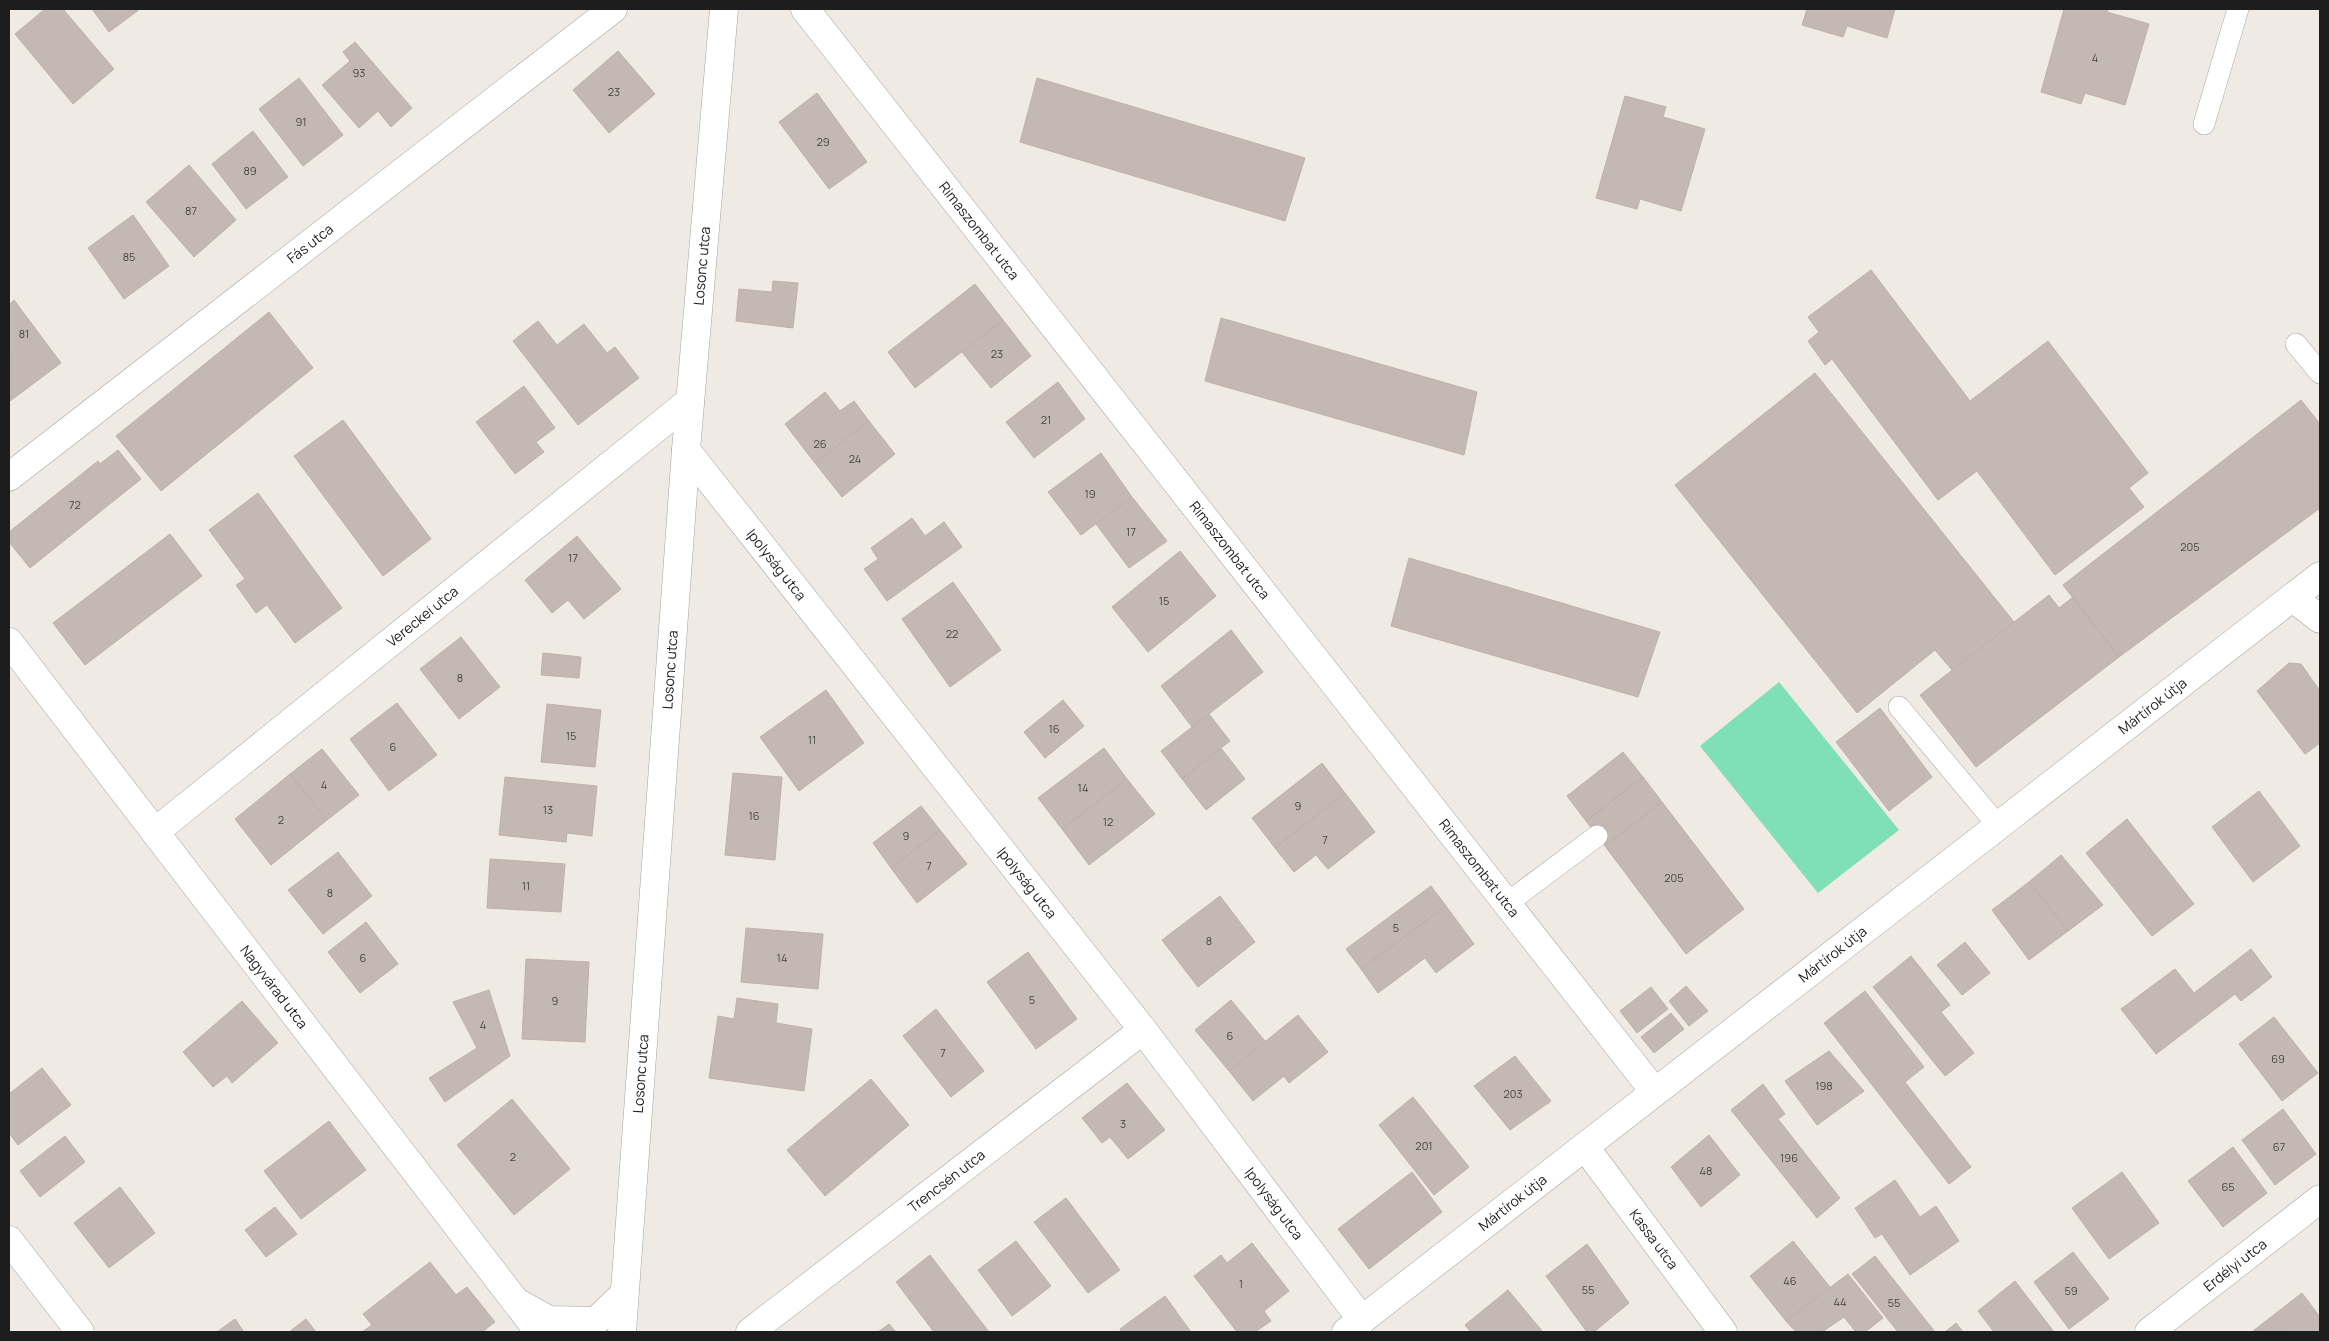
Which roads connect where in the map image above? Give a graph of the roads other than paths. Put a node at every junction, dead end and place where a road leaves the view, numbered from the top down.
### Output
1 (612, 9) edge
2 (724, 9) edge
3 (805, 9) edge
4 (2238, 9) edge
5 (2204, 124) dead end
6 (2296, 344) dead end
7 (2320, 373) edge
8 (690, 401) junction
9 (686, 450) junction
10 (9, 477) edge
11 (2320, 576) edge
12 (2292, 598) junction
13 (2320, 619) edge
14 (9, 642) edge
15 (1900, 707) dead end
16 (1999, 826) junction
17 (156, 831) junction
18 (1597, 836) dead end
19 (1506, 904) junction
20 (1143, 1030) junction
21 (1654, 1092) junction
22 (1585, 1147) junction
23 (2320, 1199) edge
24 (9, 1240) edge
25 (624, 1294) junction
26 (516, 1302) junction
27 (1354, 1326) edge
28 (80, 1332) edge
29 (539, 1332) edge
30 (622, 1332) edge
31 (750, 1332) edge
32 (1723, 1332) edge
33 (2149, 1332) edge

1 - 10 street, Fás utca
2 - 8 street, Losonc utca
3 - 19 street, Rimaszombat utca
4 - 5 lane
6 - 7 lane
8 - 9 street, Losonc utca
8 - 17 street, Vereckei utca
9 - 20 street, Ipolyság utca
9 - 25 street, Losonc utca
11 - 12 street, Mártírok útja
12 - 13 street
12 - 16 street, Mártírok útja
14 - 17 street, Nagyvárad utca
15 - 16 lane
16 - 21 street, Mártírok útja
17 - 26 street, Nagyvárad utca
18 - 19 lane
19 - 21 street, Rimaszombat utca
20 - 27 street, Ipolyság utca
20 - 31 street, Trencsén utca
21 - 22 street, Mártírok útja
22 - 27 street, Mártírok útja
22 - 32 street, Kassa utca
23 - 33 street, Erdélyi utca
24 - 28 street
25 - 26 street
25 - 30 street, Losonc utca
26 - 29 street, Nagyvárad utca

